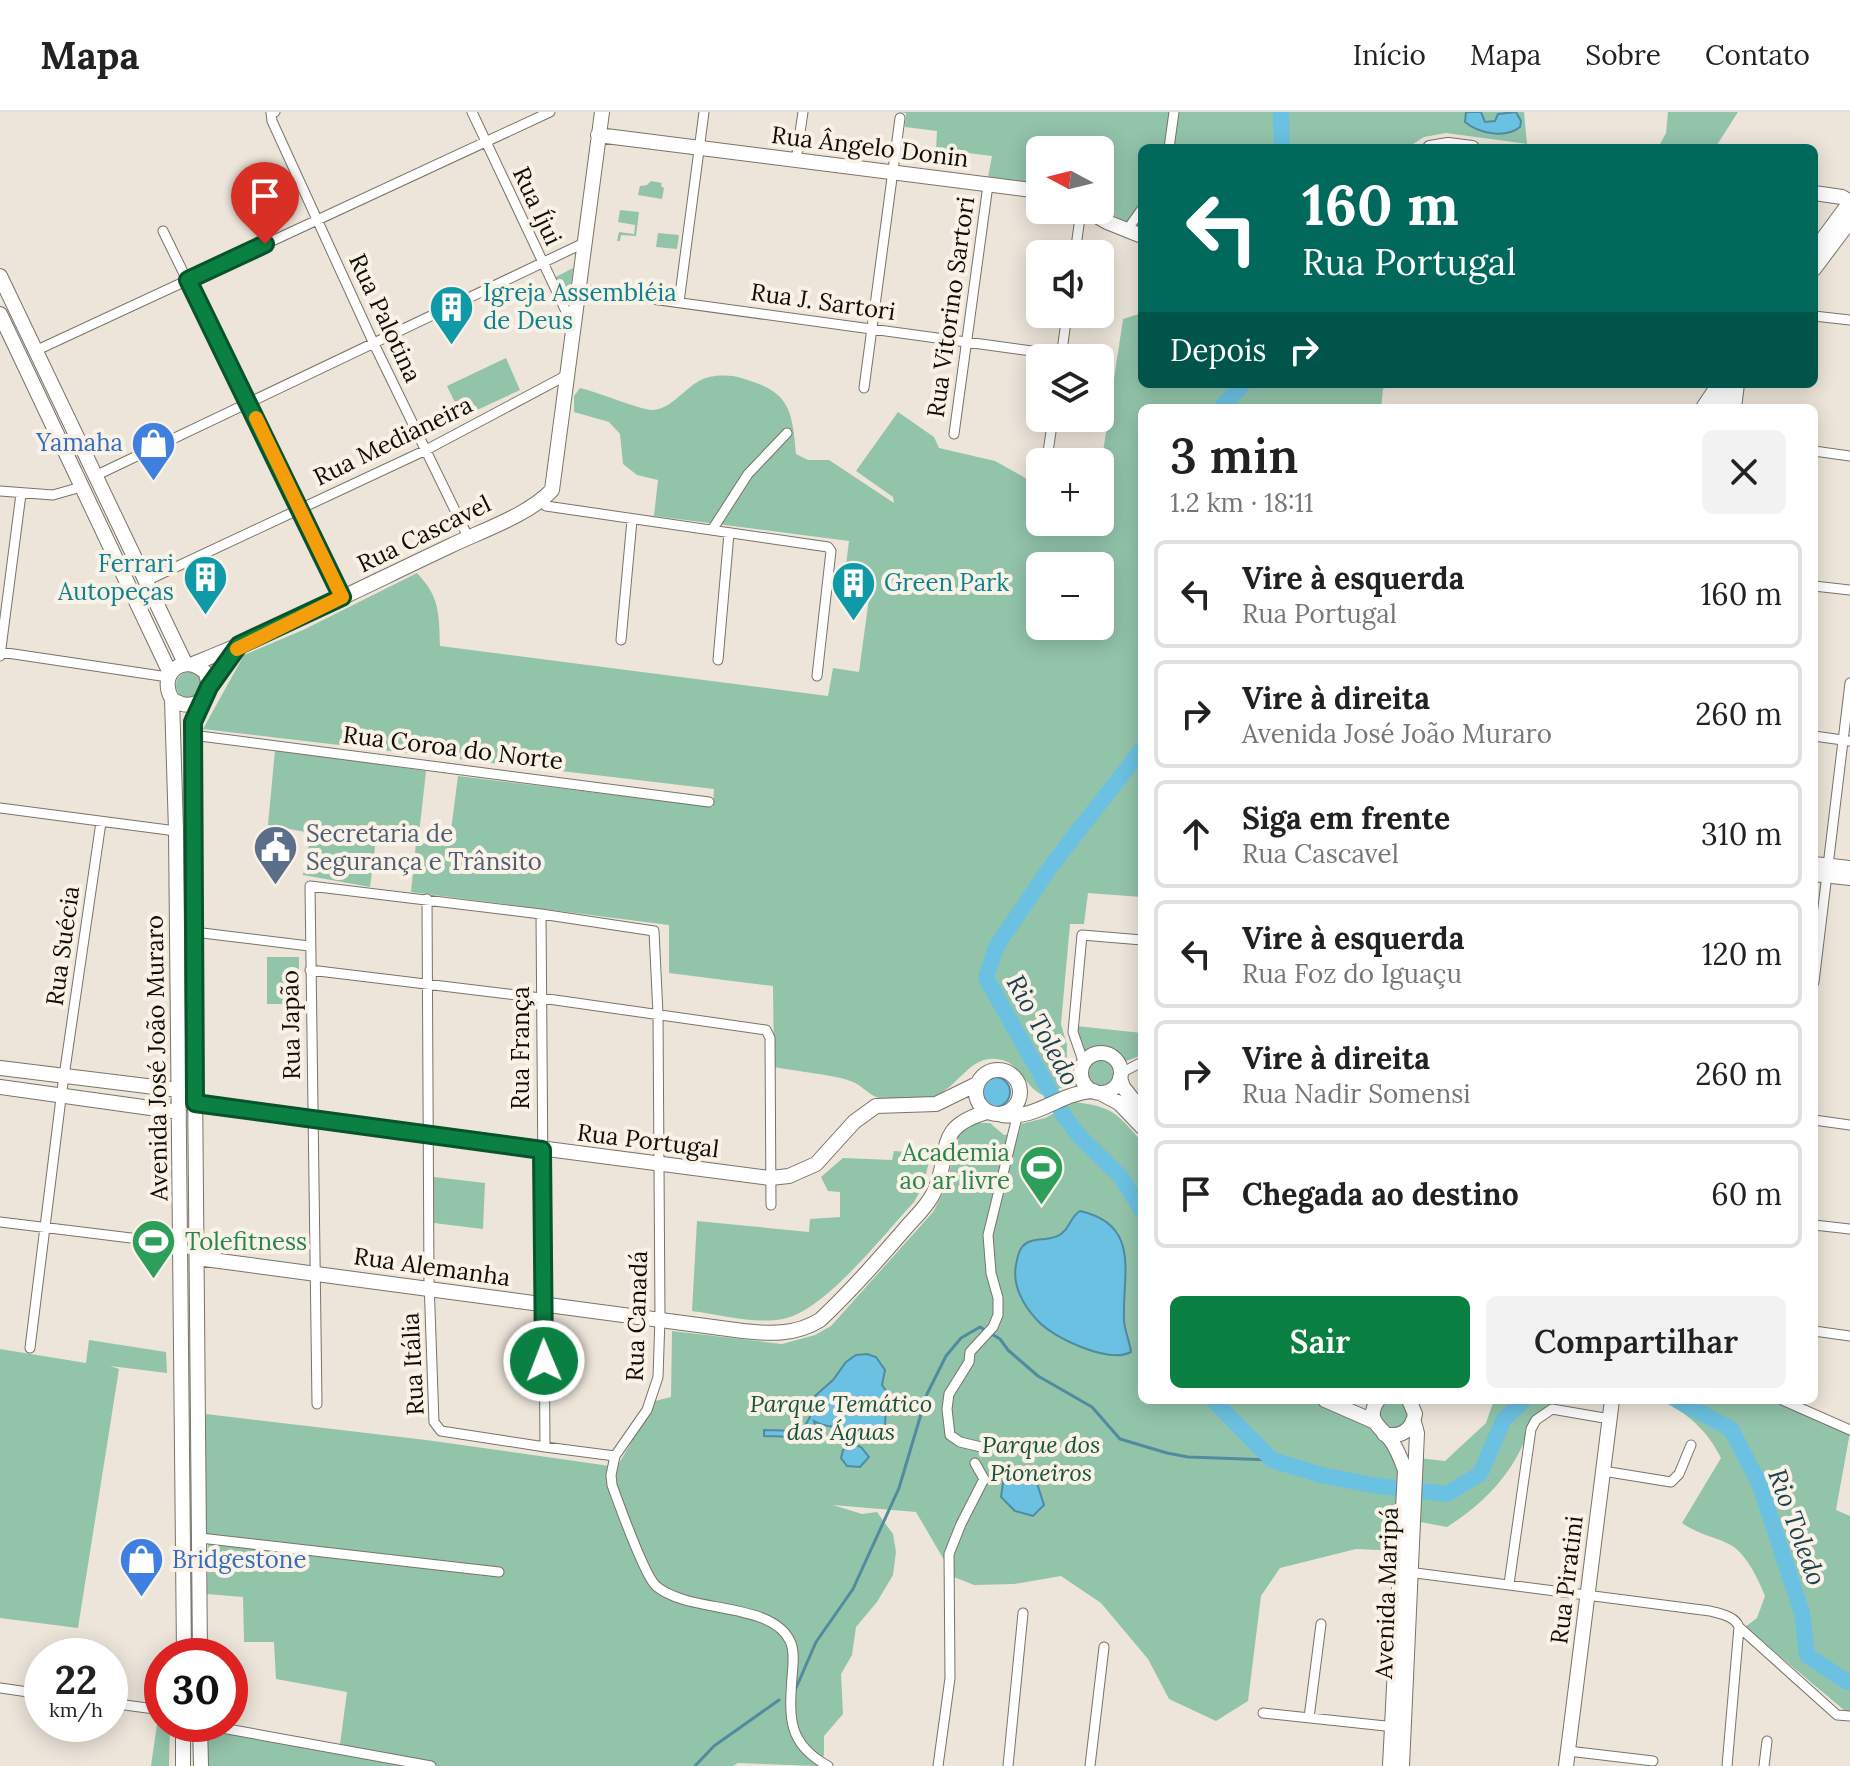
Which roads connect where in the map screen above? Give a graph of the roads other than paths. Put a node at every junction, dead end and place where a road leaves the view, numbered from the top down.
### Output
1 (472, 112) edge
2 (550, 112) edge
3 (602, 112) edge
4 (704, 112) edge
5 (803, 112) edge
6 (1174, 112) edge
7 (273, 113) edge
8 (900, 118) dead end
9 (598, 135) junction
10 (486, 143) junction
11 (1170, 144) edge
12 (699, 148) junction
13 (796, 160) junction
14 (892, 172) junction
15 (988, 185) junction
16 (1026, 189) edge
17 (1818, 194) edge
18 (1850, 202) edge
19 (1138, 215) edge
20 (317, 220) junction
21 (1850, 221) edge
22 (1114, 224) edge
23 (1127, 230) junction
24 (163, 231) dead end
25 (1138, 234) edge
26 (586, 242) junction
27 (1818, 246) edge
28 (541, 262) junction
29 (1818, 264) edge
30 (0, 276) edge
31 (188, 280) junction
32 (579, 289) junction
33 (679, 302) junction
34 (0, 314) edge
35 (1818, 316) edge
36 (1850, 320) edge
37 (871, 328) junction
38 (575, 329) junction
39 (4, 332) edge
40 (966, 341) junction
41 (374, 344) junction
42 (1026, 351) edge
43 (38, 355) junction
44 (25, 367) junction
45 (569, 374) junction
46 (864, 388) dead end
47 (249, 403) junction
48 (787, 433) dead end
49 (954, 434) dead end
50 (426, 450) junction
51 (1818, 452) edge
52 (1850, 456) edge
53 (97, 475) junction
54 (81, 487) junction
55 (0, 491) edge
56 (21, 494) junction
57 (540, 501) junction
58 (299, 510) junction
59 (632, 520) junction
60 (712, 530) junction
61 (729, 533) junction
62 (468, 537) junction
63 (131, 549) junction
64 (115, 557) junction
65 (146, 581) junction
66 (1818, 586) edge
67 (1850, 590) edge
68 (342, 597) junction
69 (621, 640) dead end
70 (239, 645) junction
71 (0, 654) edge
72 (718, 660) dead end
73 (189, 663) junction
74 (169, 675) junction
75 (817, 676) dead end
76 (1850, 683) edge
77 (206, 693) junction
78 (172, 699) junction
79 (192, 735) junction
80 (1818, 736) edge
81 (1847, 740) edge
82 (709, 802) dead end
83 (0, 808) edge
84 (101, 822) junction
85 (176, 831) junction
86 (1850, 868) edge
87 (1821, 870) edge
88 (1850, 878) edge
89 (427, 899) junction
90 (541, 914) junction
91 (1818, 918) edge
92 (194, 932) junction
93 (1138, 940) edge
94 (309, 946) junction
95 (310, 970) junction
96 (428, 984) junction
97 (541, 998) junction
98 (658, 1014) junction
99 (178, 1023) junction
100 (1138, 1065) edge
101 (0, 1068) edge
102 (1083, 1070) junction
103 (64, 1076) junction
104 (1121, 1076) junction
105 (977, 1084) junction
106 (195, 1086) junction
107 (0, 1087) edge
108 (1019, 1087) junction
109 (179, 1090) junction
110 (1097, 1092) junction
111 (61, 1096) junction
112 (1068, 1096) junction
113 (195, 1103) junction
114 (1138, 1106) edge
115 (1049, 1107) junction
116 (179, 1112) junction
117 (1002, 1115) junction
118 (312, 1120) junction
119 (1818, 1121) edge
120 (1138, 1123) edge
121 (1850, 1125) edge
122 (429, 1134) junction
123 (542, 1150) junction
124 (659, 1165) junction
125 (770, 1178) junction
126 (771, 1205) dead end
127 (0, 1222) edge
128 (1818, 1225) edge
129 (45, 1227) junction
130 (1850, 1229) edge
131 (180, 1244) junction
132 (197, 1258) junction
133 (314, 1273) junction
134 (181, 1287) junction
135 (429, 1289) junction
136 (544, 1304) junction
137 (198, 1316) junction
138 (660, 1318) junction
139 (1818, 1332) edge
140 (180, 1334) junction
141 (1850, 1336) edge
142 (30, 1348) dead end
143 (197, 1376) junction
144 (317, 1404) dead end
145 (1334, 1404) edge
146 (1375, 1404) edge
147 (1612, 1404) edge
148 (1791, 1404) edge
149 (1413, 1407) edge
150 (1610, 1419) junction
151 (1373, 1421) junction
152 (1850, 1430) edge
153 (1384, 1434) junction
154 (1691, 1445) dead end
155 (545, 1447) junction
156 (981, 1447) dead end
157 (615, 1456) junction
158 (975, 1463) dead end
159 (1410, 1471) junction
160 (1603, 1471) junction
161 (200, 1538) junction
162 (1405, 1571) junction
163 (499, 1572) dead end
164 (1509, 1584) junction
165 (1588, 1595) junction
166 (1023, 1613) dead end
167 (1321, 1624) dead end
168 (1739, 1627) junction
169 (184, 1638) edge
170 (200, 1638) edge
171 (1104, 1647) dead end
172 (0, 1688) edge
173 (24, 1691) edge
174 (1263, 1713) dead end
175 (1850, 1716) edge
176 (1309, 1718) junction
177 (1398, 1727) junction
178 (248, 1733) edge
179 (1767, 1741) dead end
180 (183, 1742) edge
181 (200, 1742) edge
182 (1567, 1758) edge
183 (1653, 1761) dead end
184 (200, 1765) edge
185 (184, 1766) edge
186 (431, 1766) edge
187 (828, 1766) edge
188 (938, 1766) edge
189 (1008, 1766) edge
190 (1090, 1766) edge
191 (1390, 1766) edge
192 (1402, 1766) edge
193 (1727, 1766) edge
194 (1764, 1766) edge

1 - 10 street, Rua Íjui
2 - 10 street
3 - 9 street
4 - 12 street
5 - 13 street
6 - 11 street
7 - 20 street, Rua Palotina
8 - 14 street
9 - 12 street, Rua Ângelo Donin
9 - 26 street
10 - 20 street
10 - 28 street, Rua Íjui
12 - 13 street, Rua Ângelo Donin
12 - 33 street
13 - 14 street, Rua Ângelo Donin
14 - 15 street, Rua Ângelo Donin
14 - 37 street
15 - 16 street, Rua Ângelo Donin
15 - 40 street, Rua Vitorino Sartori
17 - 18 street
18 - 27 street
19 - 23 street
20 - 31 street
20 - 41 street, Rua Palotina
21 - 29 street
22 - 23 street
23 - 25 street
24 - 31 street
26 - 28 street
26 - 32 street
28 - 38 street, Rua Íjui
28 - 41 street
30 - 43 street
31 - 43 street
31 - 47 street
32 - 33 street, Rua J. Sartori
32 - 38 street
33 - 37 street, Rua J. Sartori
34 - 39 street, Avenida José João Muraro
35 - 36 street
37 - 40 street, Rua J. Sartori
37 - 46 street
38 - 45 street
39 - 43 street
39 - 44 street, Avenida José João Muraro
40 - 42 street, Rua J. Sartori
40 - 49 street, Rua Vitorino Sartori
41 - 47 street
41 - 50 street, Rua Palotina
43 - 44 street
43 - 53 street
44 - 54 street, Avenida José João Muraro
45 - 50 street, Rua Medianeira
45 - 57 street, Rua Cascavel
47 - 53 street
47 - 58 street
48 - 60 street
50 - 58 street, Rua Medianeira
50 - 62 street, Rua Palotina
51 - 52 street
53 - 63 street
54 - 56 street
54 - 64 street, Avenida José João Muraro
55 - 56 street
56 - 71 street
57 - 59 street
57 - 62 street, Rua Cascavel
58 - 65 street, Rua Medianeira
58 - 68 street
59 - 60 street
59 - 69 street
60 - 61 street
61 - 72 street
61 - 75 street
62 - 68 street, Rua Cascavel
63 - 64 street
63 - 65 street
64 - 74 street, Avenida José João Muraro
65 - 73 street
66 - 67 street
68 - 70 street, Rua Cascavel
70 - 73 street, Rua Cascavel
70 - 77 street, Rua Cascavel
71 - 74 street
73 - 74 street
73 - 77 street
74 - 78 street, Avenida José João Muraro
76 - 81 street
77 - 78 street
77 - 79 street, Avenida José João Muraro
78 - 85 street, Avenida José João Muraro
79 - 82 street, Rua Coroa do Norte
79 - 92 street, Avenida José João Muraro
80 - 81 street
81 - 87 street
83 - 84 street
84 - 85 street
84 - 103 street, Rua Suécia
85 - 99 street, Avenida José João Muraro
86 - 87 street
87 - 88 street
87 - 91 street
89 - 90 street
89 - 94 street, Rua Japão
89 - 96 street, Rua Itália
90 - 97 street, Rua França
90 - 98 street, Rua Canadá
92 - 94 street
92 - 106 street, Avenida José João Muraro
93 - 102 street
94 - 95 street, Rua Japão
95 - 96 street
95 - 118 street, Rua Japão
96 - 97 street
96 - 122 street, Rua Itália
97 - 98 street
97 - 123 street, Rua França
98 - 124 street, Rua Canadá
98 - 125 street
99 - 106 street
99 - 109 street, Avenida José João Muraro
100 - 104 street
101 - 103 street
102 - 104 street
102 - 110 street
102 - 112 street
103 - 109 street
103 - 111 street, Rua Suécia
104 - 110 street
104 - 114 street
105 - 108 street
105 - 117 street
105 - 125 street, Rua Portugal
106 - 113 street, Avenida José João Muraro
107 - 111 street
108 - 115 street
108 - 117 street
109 - 116 street, Avenida José João Muraro
110 - 112 street
110 - 120 street
111 - 116 street
111 - 129 street
112 - 115 street
113 - 118 street, Rua Portugal
113 - 132 street, Avenida José João Muraro
115 - 117 street
116 - 131 street, Avenida José João Muraro
117 - 138 street, Rua Alemanha
117 - 156 street
118 - 122 street, Rua Portugal
118 - 133 street, Rua Japão
119 - 121 street
122 - 123 street, Rua Portugal
122 - 135 street, Rua Itália
123 - 124 street, Rua Portugal
123 - 136 street, Rua França
124 - 125 street, Rua Portugal
124 - 138 street, Rua Canadá
125 - 126 street
127 - 129 street
128 - 130 street
129 - 131 street
129 - 142 street
131 - 134 street, Avenida José João Muraro
132 - 133 street, Rua Alemanha
132 - 137 street, Avenida José João Muraro
133 - 135 street, Rua Alemanha
133 - 144 street, Rua Japão
134 - 137 street
134 - 140 street, Avenida José João Muraro
135 - 136 street, Rua Alemanha
135 - 155 street, Rua Itália
136 - 138 street, Rua Alemanha
136 - 155 street, Rua França
137 - 143 street, Avenida José João Muraro
138 - 157 street, Rua Canadá
139 - 141 street
140 - 143 street
140 - 169 street, Avenida José João Muraro
143 - 161 street, Avenida José João Muraro
145 - 151 street
146 - 151 street
147 - 150 street, Rua Piratini
148 - 152 street
149 - 153 street
149 - 159 street, Avenida Maripá
150 - 160 street, Rua Piratini
150 - 164 street
151 - 153 street
153 - 159 street
154 - 160 street
155 - 157 street
157 - 187 street
158 - 188 street
159 - 162 street, Avenida Maripá
160 - 165 street, Rua Piratini
161 - 163 street
161 - 170 street, Avenida José João Muraro
162 - 164 street
162 - 177 street, Avenida Maripá
164 - 165 street
165 - 168 street
165 - 182 street, Rua Piratini
166 - 189 street
167 - 176 street
168 - 175 street
168 - 193 street
171 - 190 street
172 - 173 street
174 - 176 street
176 - 177 street
177 - 191 street, Avenida Maripá
177 - 192 street, Avenida Maripá
178 - 186 street
179 - 194 street
180 - 185 street
181 - 184 street
182 - 183 street

